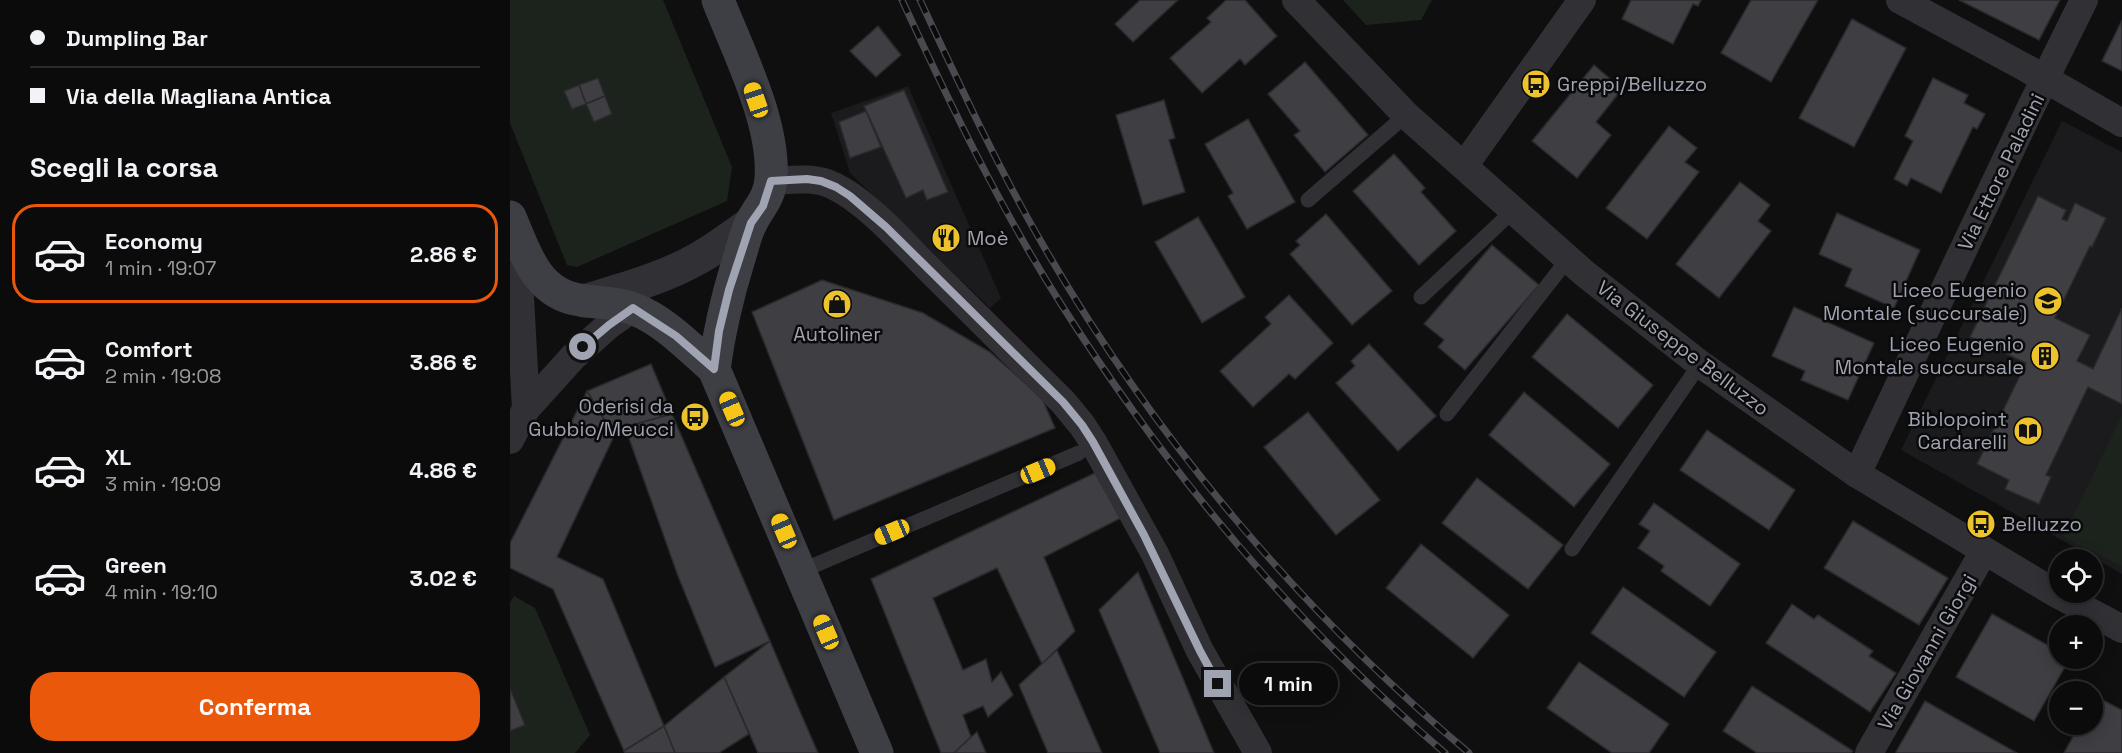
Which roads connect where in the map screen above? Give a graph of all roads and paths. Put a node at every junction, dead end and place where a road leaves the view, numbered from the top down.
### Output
1 (718, 0) edge
2 (1296, 0) edge
3 (1582, 0) edge
4 (1900, 0) edge
5 (2084, 0) edge
6 (2046, 79) junction
7 (1406, 115) junction
8 (2122, 123) edge
9 (1464, 166) junction
10 (771, 181) junction
11 (1308, 200) dead end
12 (1514, 210) junction
13 (751, 223) junction
14 (513, 225) edge
15 (1568, 259) junction
16 (1421, 297) dead end
17 (584, 301) junction
18 (633, 308) junction
19 (1700, 364) junction
20 (714, 369) junction
21 (526, 409) junction
22 (1447, 414) dead end
23 (510, 440) edge
24 (1079, 453) dead end
25 (1857, 474) junction
26 (1572, 549) dead end
27 (1984, 551) junction
28 (801, 571) junction
29 (2122, 629) edge
30 (877, 753) edge
31 (1258, 753) edge
32 (1869, 753) edge

1 - 10 main road
2 - 7 street, Via Giuseppe Belluzzo
3 - 9 street
4 - 6 street
5 - 6 street, Via Ettore Paladini
6 - 8 street
6 - 25 street, Via Ettore Paladini
7 - 9 street, Via Giuseppe Belluzzo
7 - 11 lane
9 - 12 street, Via Giuseppe Belluzzo
10 - 13 main road
10 - 31 street
12 - 15 street, Via Giuseppe Belluzzo
12 - 16 lane
13 - 17 street
13 - 20 main road
14 - 17 main road
14 - 21 street
15 - 19 street, Via Giuseppe Belluzzo
15 - 22 lane
17 - 18 main road
18 - 20 main road
18 - 21 street
19 - 25 street, Via Giuseppe Belluzzo
19 - 26 lane
20 - 28 main road
21 - 23 street
24 - 28 lane
25 - 27 street, Via Giuseppe Belluzzo
27 - 29 street, Via Giuseppe Belluzzo
27 - 32 street, Via Giovanni Giorgi
28 - 30 main road

